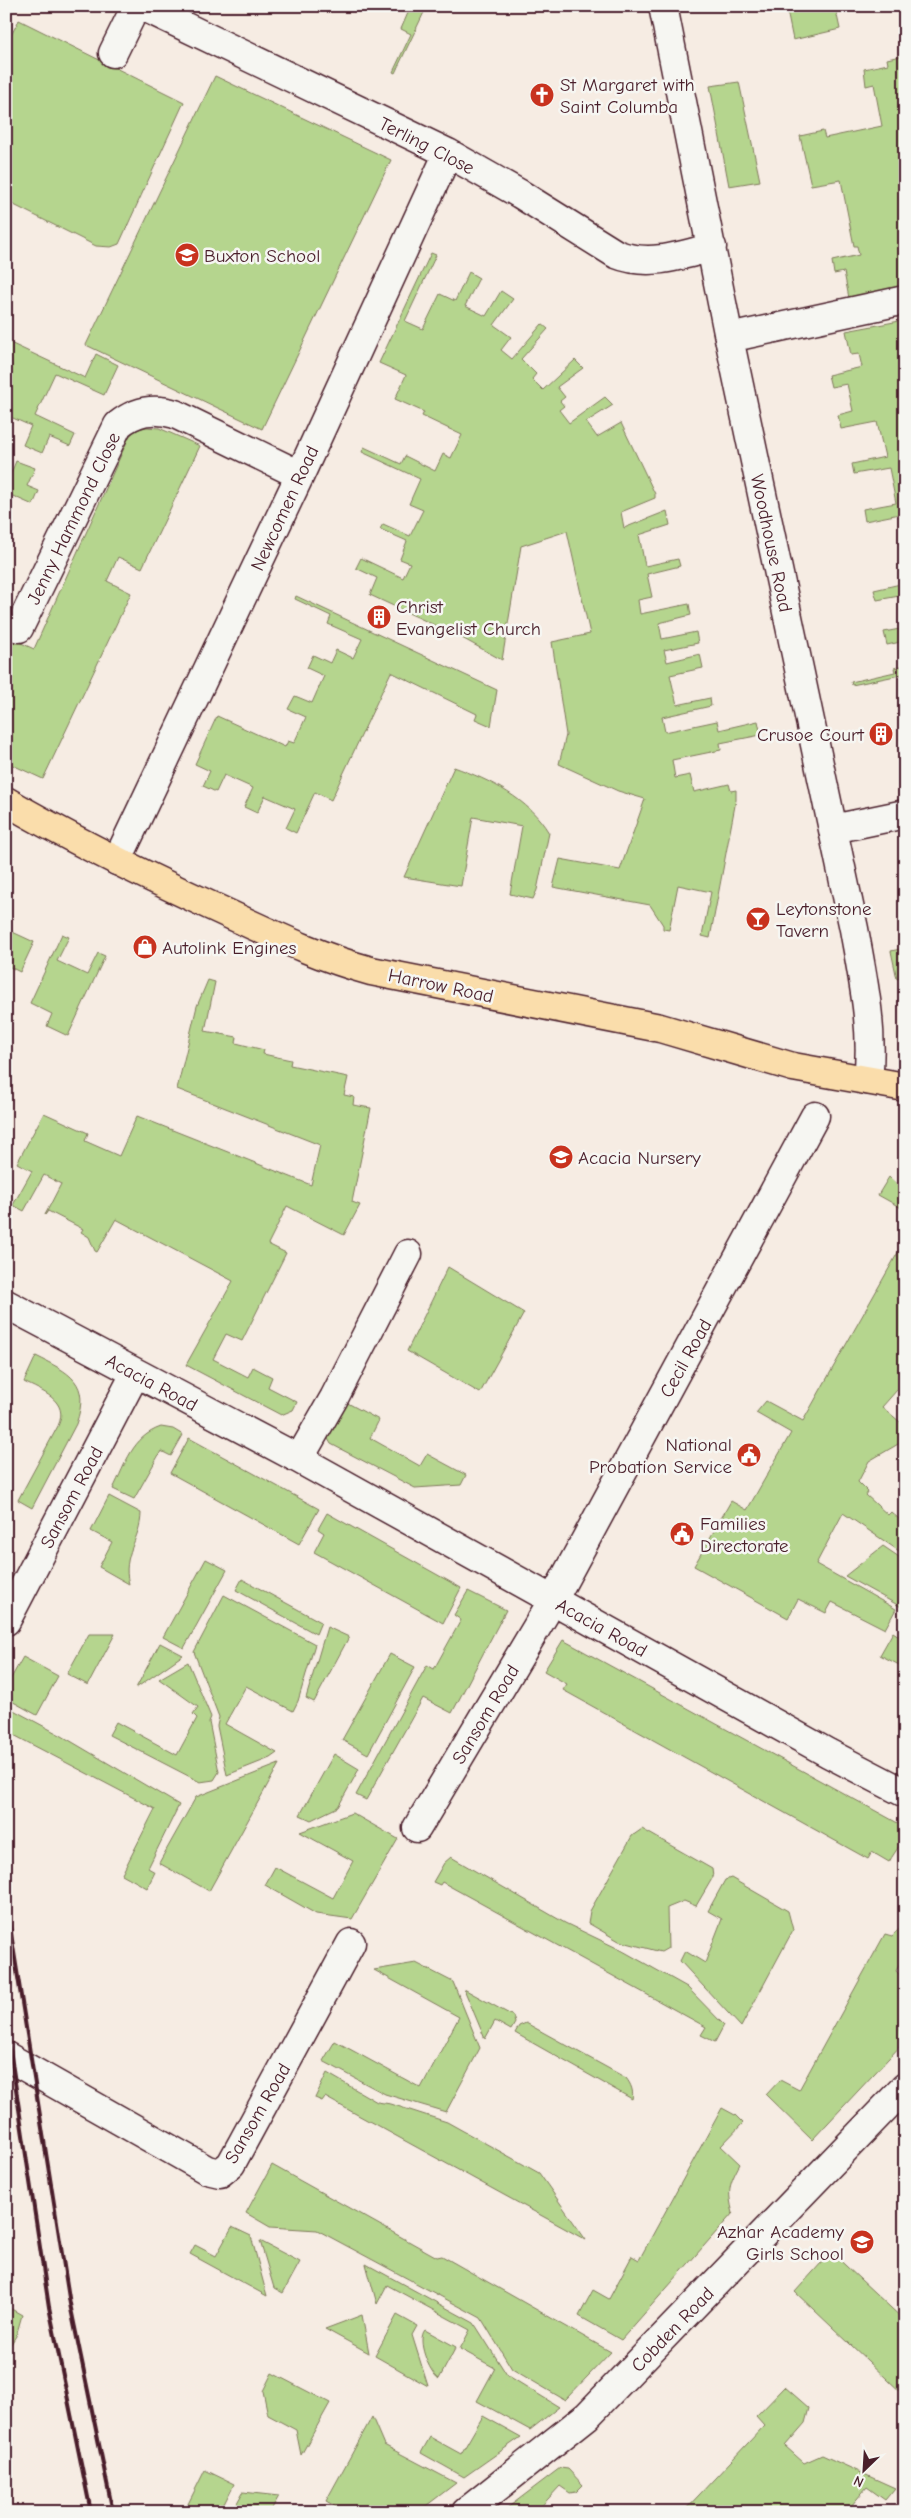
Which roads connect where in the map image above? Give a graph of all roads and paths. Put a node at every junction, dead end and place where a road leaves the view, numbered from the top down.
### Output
1 (136, 6) edge
2 (142, 6) edge
3 (663, 6) edge
4 (113, 53) dead end
5 (448, 154) junction
6 (712, 247) junction
7 (905, 300) edge
8 (729, 338) junction
9 (300, 475) junction
10 (19, 628) dead end
11 (6, 801) edge
12 (905, 814) edge
13 (833, 828) junction
14 (118, 861) junction
15 (868, 1080) junction
16 (905, 1086) edge
17 (815, 1116) dead end
18 (408, 1254) dead end
19 (6, 1304) edge
20 (136, 1374) junction
21 (299, 1459) junction
22 (553, 1600) junction
23 (6, 1621) edge
24 (905, 1793) edge
25 (417, 1828) dead end
26 (351, 1943) dead end
27 (6, 2056) edge
28 (905, 2087) edge
29 (466, 2512) edge

1 - 4 street
2 - 5 street, Terling Close
3 - 6 street, Woodhouse Road
5 - 6 street, Terling Close
5 - 9 street, Newcomen Road
6 - 8 street, Woodhouse Road
7 - 8 street
8 - 13 street, Woodhouse Road
9 - 10 street, Jenny Hammond Close
9 - 14 street, Newcomen Road
11 - 14 main road, Harrow Road
12 - 13 street
13 - 15 street, Woodhouse Road
14 - 15 main road, Harrow Road
15 - 16 main road, Harrow Road
17 - 22 street, Cecil Road
18 - 21 street
19 - 20 street, Acacia Road
20 - 21 street, Acacia Road
20 - 23 street, Sansom Road
21 - 22 street, Acacia Road
22 - 24 street, Acacia Road
22 - 25 street, Sansom Road
26 - 27 street, Sansom Road
28 - 29 street, Cobden Road

